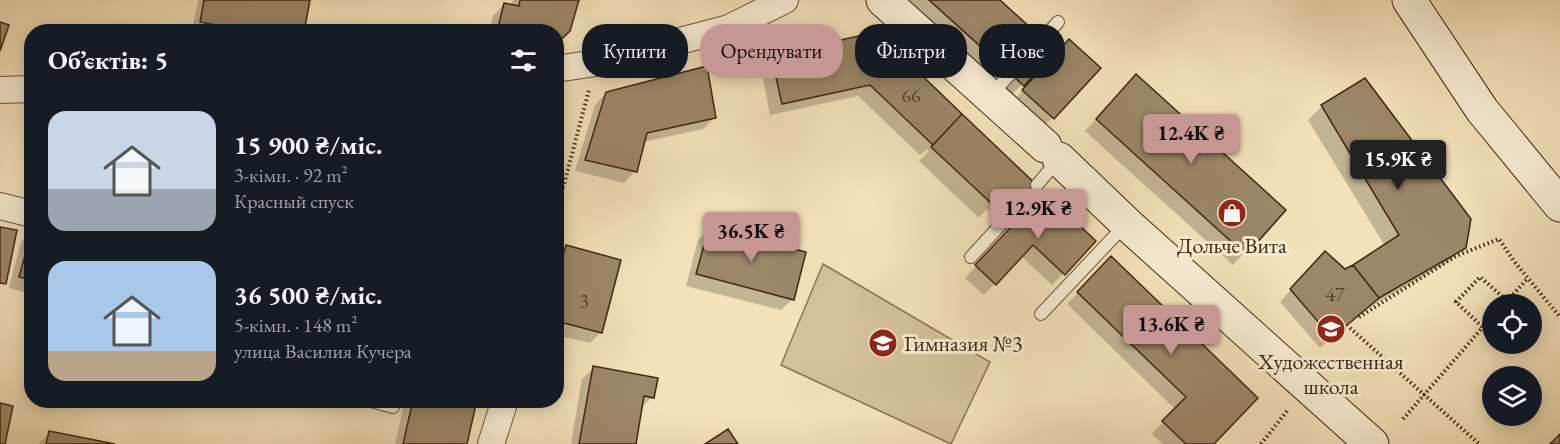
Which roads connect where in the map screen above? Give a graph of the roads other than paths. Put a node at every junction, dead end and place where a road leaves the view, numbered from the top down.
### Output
1 (785, 0) edge
2 (883, 0) edge
3 (1408, 0) edge
4 (564, 68) edge
5 (24, 89) edge
6 (0, 90) edge
7 (1052, 153) junction
8 (1037, 185) dead end
9 (1560, 205) edge
10 (0, 206) edge
11 (1015, 209) dead end
12 (24, 212) edge
13 (1127, 224) junction
14 (971, 257) dead end
15 (1041, 314) dead end
16 (502, 408) edge
17 (491, 444) edge
18 (1372, 444) edge

1 - 4 street
2 - 7 main road
3 - 9 main road
5 - 6 street
7 - 8 lane
7 - 13 main road
10 - 12 street
11 - 14 lane
13 - 15 lane
13 - 18 main road
16 - 17 street

